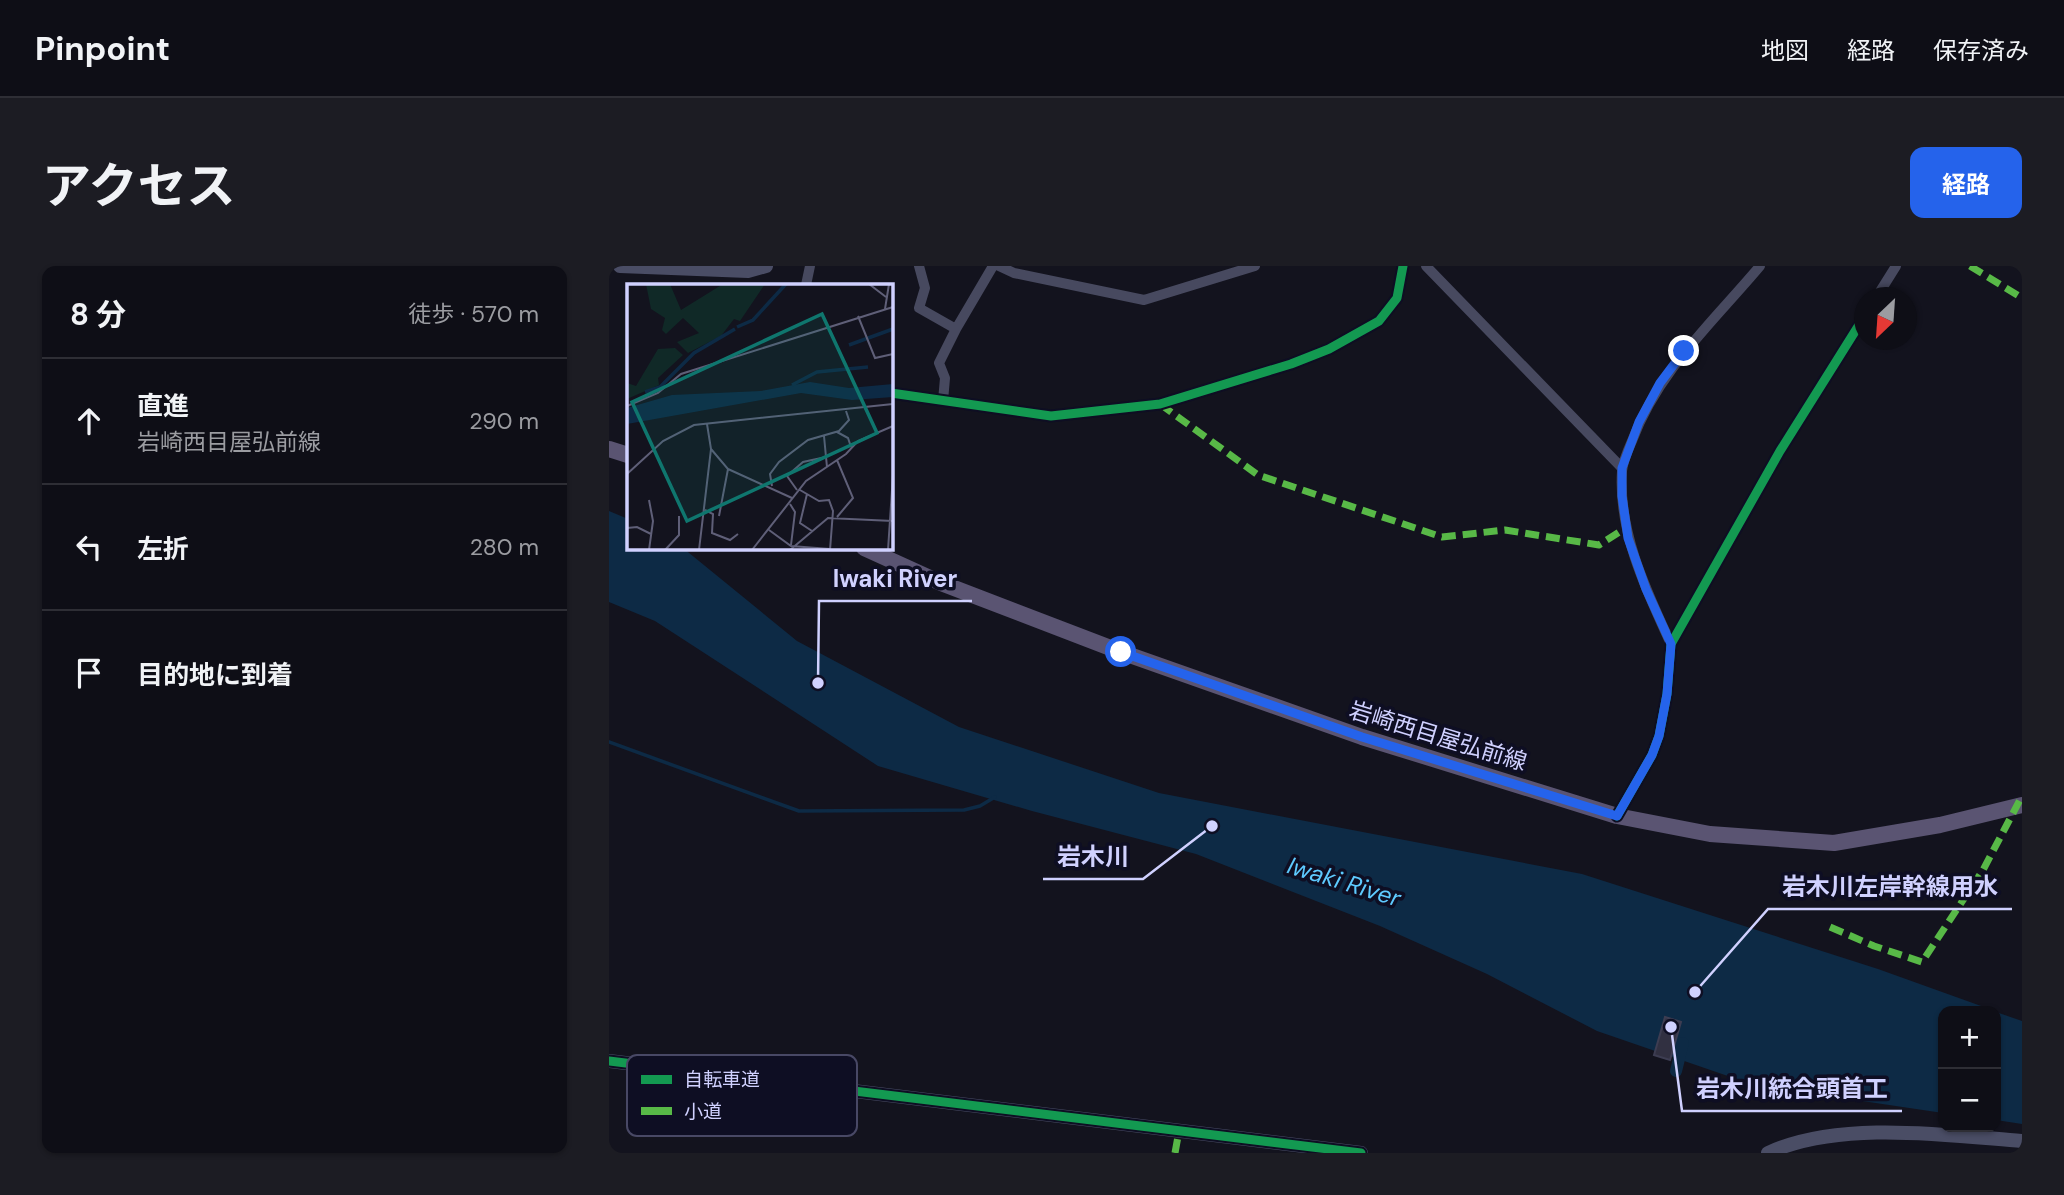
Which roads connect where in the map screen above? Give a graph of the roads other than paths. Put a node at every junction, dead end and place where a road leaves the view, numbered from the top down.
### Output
1 (620, 266) edge
2 (766, 266) edge
3 (810, 266) edge
4 (919, 266) edge
5 (993, 266) edge
6 (999, 266) edge
7 (1255, 266) edge
8 (1403, 266) edge
9 (1426, 266) edge
10 (1760, 266) edge
11 (1896, 266) edge
12 (1232, 269) edge
13 (806, 284) edge
14 (1883, 287) edge
15 (955, 329) junction
16 (1854, 333) edge
17 (893, 393) edge
18 (943, 401) junction
19 (609, 449) edge
20 (627, 455) edge
21 (1622, 468) junction
22 (868, 550) edge
23 (1671, 644) junction
24 (2022, 805) edge
25 (1617, 816) junction
26 (609, 1061) edge
27 (627, 1063) edge
28 (857, 1091) edge
29 (2022, 1141) edge
30 (1361, 1153) edge
31 (1768, 1153) edge

1 - 2 street
3 - 13 street
4 - 15 street
5 - 15 street
6 - 12 street
7 - 12 street
8 - 18 street
9 - 21 street
10 - 21 street
11 - 14 street
15 - 18 street
16 - 23 street
17 - 18 street
19 - 20 main road
21 - 23 street
22 - 25 main road, 岩崎西目屋弘前線
23 - 25 street
24 - 25 main road, 岩崎西目屋弘前線
26 - 27 street
28 - 30 street
29 - 31 street

